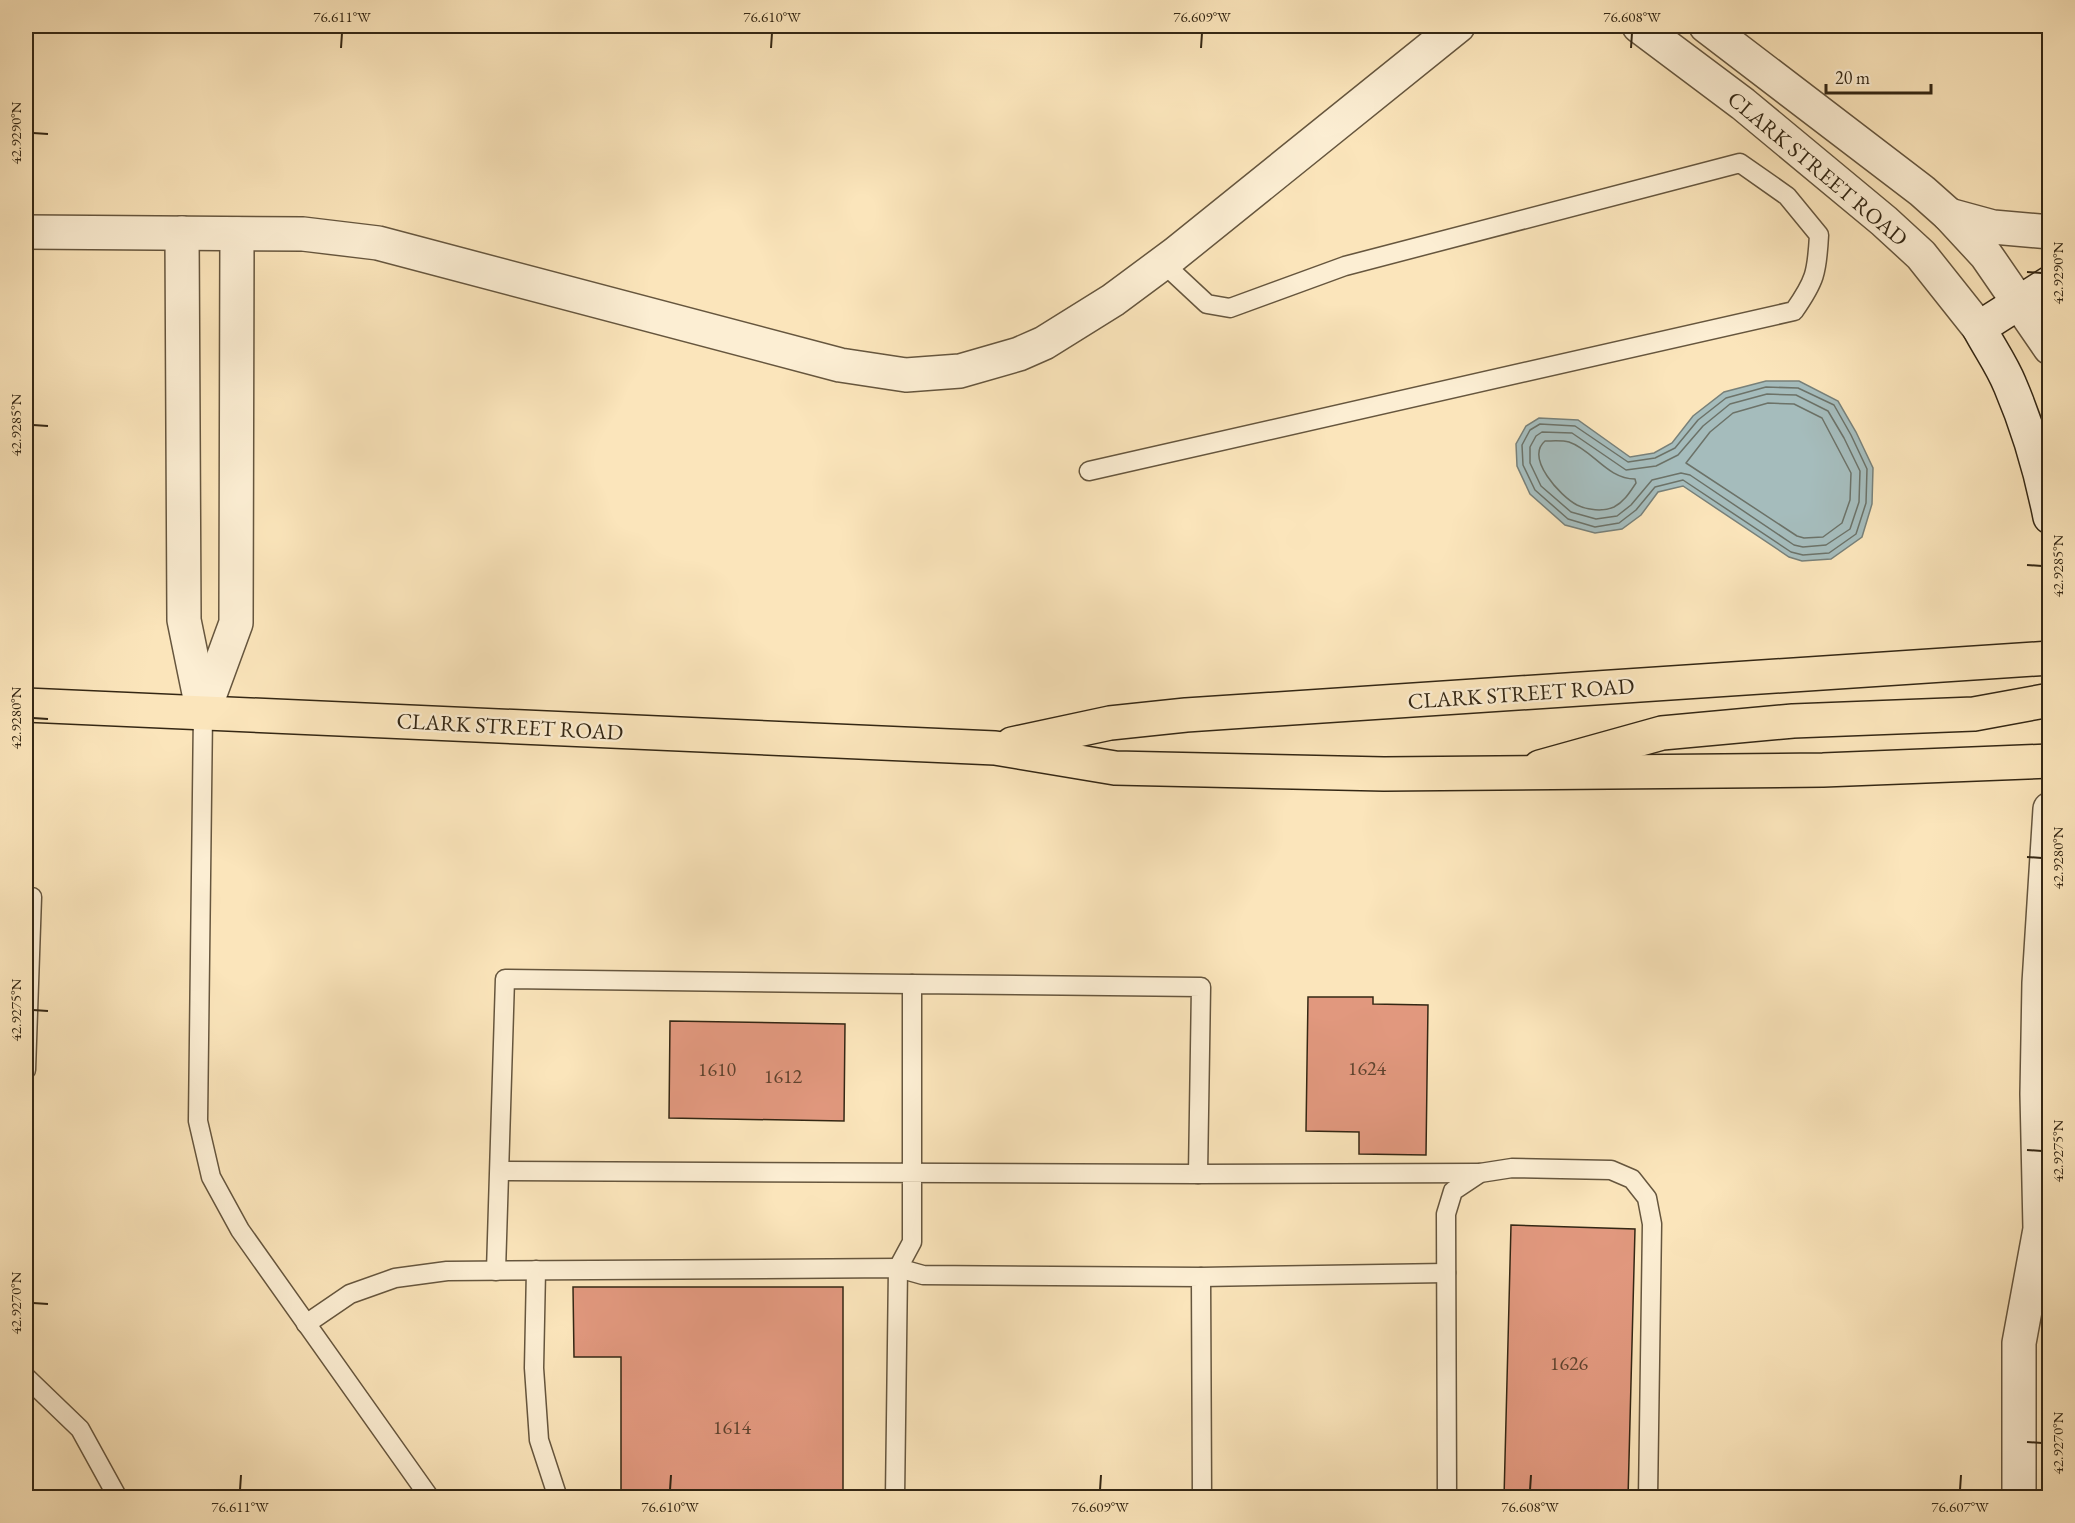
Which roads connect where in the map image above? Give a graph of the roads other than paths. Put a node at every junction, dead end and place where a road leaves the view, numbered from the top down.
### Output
1 (1458, 26) edge
2 (1636, 27) edge
3 (1710, 28) edge
4 (1949, 215) junction
5 (26, 232) edge
6 (2049, 232) edge
7 (182, 233) junction
8 (237, 234) junction
9 (1162, 263) junction
10 (2049, 283) edge
11 (2019, 303) junction
12 (1979, 328) junction
13 (2049, 348) edge
14 (1089, 471) dead end
15 (2049, 517) edge
16 (2049, 658) edge
17 (2049, 700) edge
18 (26, 705) edge
19 (203, 713) junction
20 (995, 748) junction
21 (2049, 761) edge
22 (1518, 774) junction
23 (2049, 809) edge
24 (32, 897) dead end
25 (912, 984) junction
26 (2044, 994) edge
27 (26, 1070) edge
28 (500, 1171) junction
29 (912, 1172) junction
30 (1480, 1173) junction
31 (1198, 1174) junction
32 (898, 1268) junction
33 (536, 1270) junction
34 (496, 1271) junction
35 (1446, 1273) junction
36 (1201, 1277) junction
37 (306, 1324) junction
38 (26, 1377) edge
39 (118, 1497) edge
40 (430, 1497) edge
41 (558, 1497) edge
42 (895, 1497) edge
43 (1202, 1497) edge
44 (1447, 1497) edge
45 (1648, 1497) edge
46 (2019, 1497) edge

1 - 9 street
2 - 12 street, CLARK STREET ROAD
3 - 4 street, CLARK STREET ROAD
4 - 6 street
4 - 11 street, CLARK STREET ROAD
5 - 7 street
7 - 8 street
7 - 19 street
8 - 9 street
8 - 19 street
9 - 14 lane
10 - 11 street
11 - 12 street
11 - 13 street, CLARK STREET ROAD
12 - 15 street, CLARK STREET ROAD
16 - 20 main road, CLARK STREET ROAD
17 - 22 main road
18 - 19 main road, CLARK STREET ROAD
19 - 20 main road, CLARK STREET ROAD
19 - 37 lane
20 - 22 main road, CLARK STREET ROAD
21 - 22 main road, CLARK STREET ROAD
23 - 26 street
24 - 27 lane
25 - 28 lane
25 - 29 lane
25 - 31 lane
26 - 46 street
28 - 29 lane
28 - 34 lane
29 - 31 lane
29 - 32 lane
30 - 31 lane
30 - 35 lane
30 - 45 lane
32 - 33 lane
32 - 36 lane
32 - 42 lane
33 - 34 lane
33 - 41 lane
34 - 37 lane
35 - 36 lane
35 - 44 lane
36 - 43 lane
37 - 40 lane
38 - 39 lane

